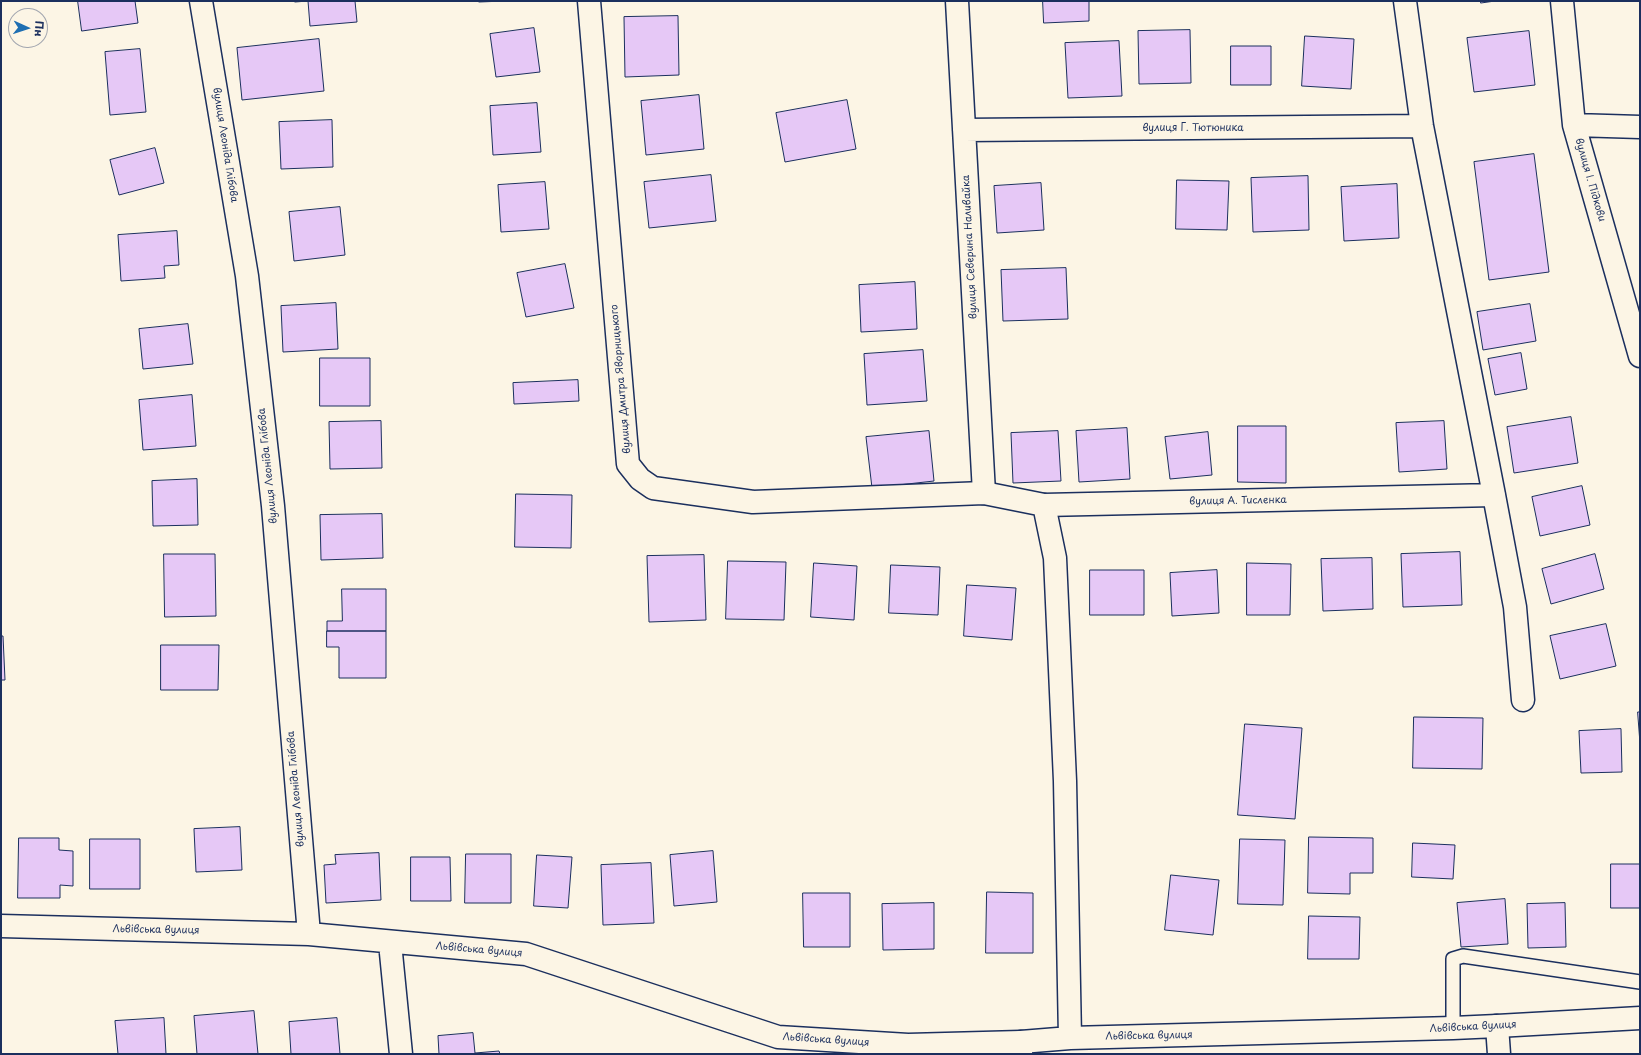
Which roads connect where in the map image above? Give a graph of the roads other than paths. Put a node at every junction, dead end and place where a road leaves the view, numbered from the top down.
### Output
1 (201, 1) edge
2 (589, 1) edge
3 (957, 1) edge
4 (1405, 1) edge
5 (1562, 1) edge
6 (1574, 125) junction
7 (1422, 126) junction
8 (1640, 127) edge
9 (964, 130) junction
10 (1640, 356) edge
11 (984, 493) junction
12 (1494, 495) junction
13 (1044, 505) junction
14 (1523, 700) dead end
15 (1, 926) edge
16 (308, 934) junction
17 (390, 943) junction
18 (1640, 982) edge
19 (1640, 1018) edge
20 (1497, 1026) junction
21 (1453, 1028) junction
22 (1070, 1038) junction
23 (1021, 1048) edge
24 (401, 1054) edge
25 (1499, 1054) edge

1 - 16 street, вулиця Леоніда Глібова
2 - 11 street, вулиця Дмитра Яворницького
3 - 9 street, вулиця Северина Наливайка
4 - 7 street
5 - 6 street, вулиця І. Підкови
6 - 8 street
6 - 10 street, вулиця І. Підкови
7 - 9 street, вулиця Г. Тютюника
7 - 12 street
9 - 11 street, вулиця Северина Наливайка
11 - 13 street, вулиця А. Тисленка
12 - 13 street, вулиця А. Тисленка
12 - 14 street
13 - 22 street
15 - 16 street, Львівська вулиця
16 - 17 street, Львівська вулиця
17 - 23 street, Львівська вулиця
17 - 24 street
18 - 21 lane
19 - 20 street, Львівська вулиця
20 - 21 street, Львівська вулиця
20 - 25 street
21 - 22 street, Львівська вулиця
22 - 23 street, Львівська вулиця

